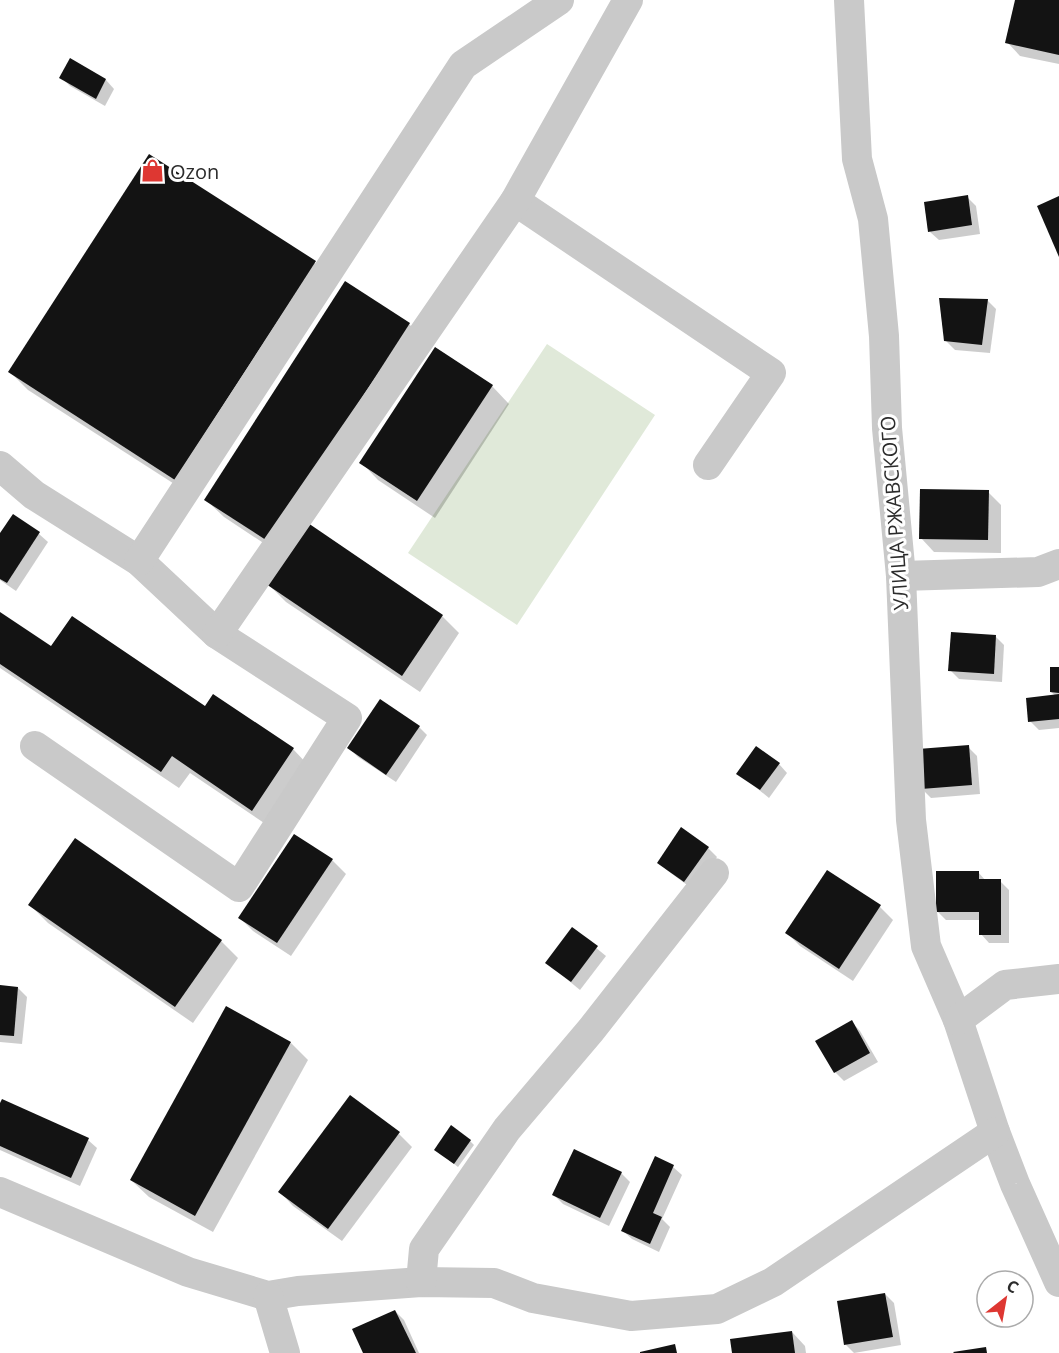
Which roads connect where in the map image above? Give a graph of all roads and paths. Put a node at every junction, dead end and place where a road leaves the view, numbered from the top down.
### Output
1 (559, 0) edge
2 (628, 0) edge
3 (849, 0) edge
4 (515, 201) junction
5 (708, 465) dead end
6 (0, 466) edge
7 (139, 561) junction
8 (1059, 564) edge
9 (901, 576) junction
10 (217, 634) junction
11 (35, 746) dead end
12 (714, 873) dead end
13 (1059, 979) edge
14 (958, 1020) junction
15 (995, 1132) junction
16 (0, 1192) edge
17 (422, 1282) junction
18 (1059, 1282) edge
19 (268, 1296) junction
20 (285, 1353) edge

1 - 7 street
2 - 4 street
3 - 9 street, УЛИЦА РЖАВСКОГО
4 - 5 street
4 - 10 street
6 - 7 street
7 - 10 street
8 - 9 street
9 - 14 street, УЛИЦА РЖАВСКОГО
10 - 11 street
12 - 17 street
13 - 14 street
14 - 15 street, УЛИЦА РЖАВСКОГО
15 - 17 street
15 - 18 street, УЛИЦА РЖАВСКОГО
16 - 19 street
17 - 19 street
19 - 20 street

